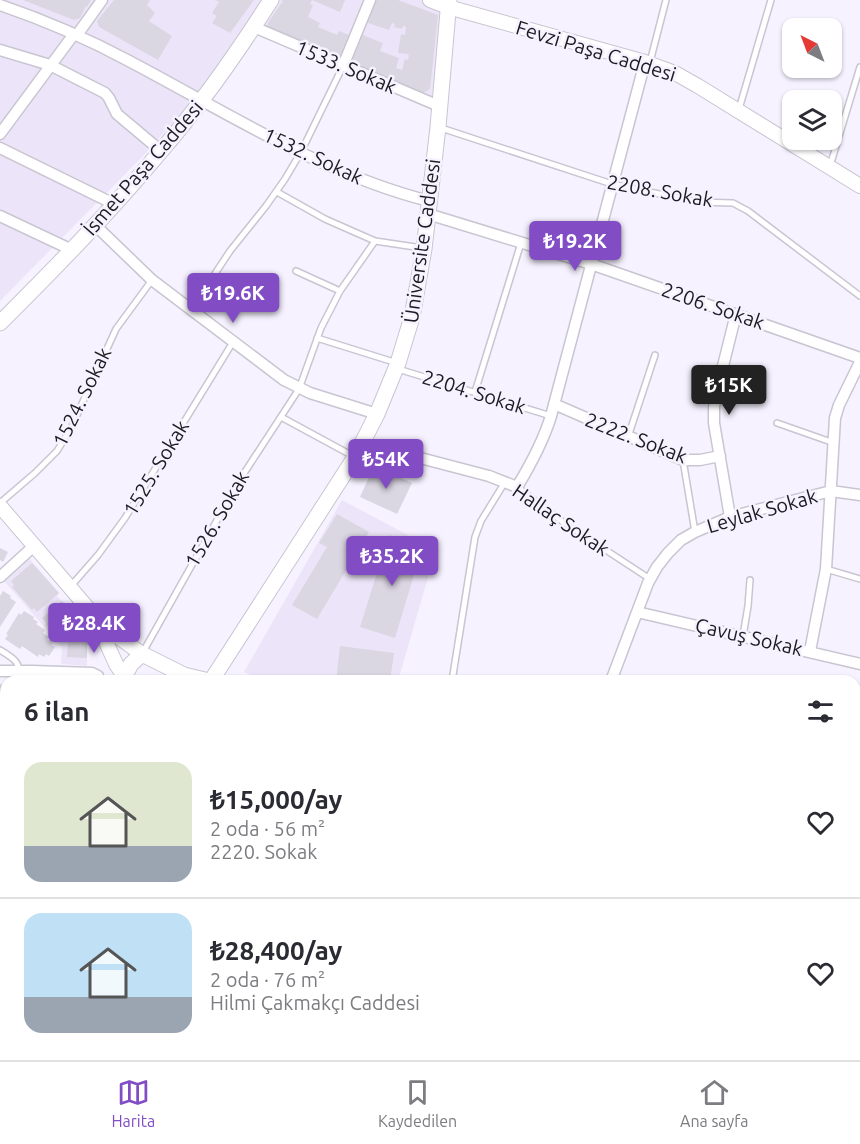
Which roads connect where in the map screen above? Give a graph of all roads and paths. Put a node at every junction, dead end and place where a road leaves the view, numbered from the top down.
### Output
1 (102, 0) edge
2 (271, 0) edge
3 (370, 0) edge
4 (430, 0) edge
5 (666, 0) edge
6 (771, 0) edge
7 (449, 3) edge
8 (7, 4) edge
9 (254, 27) junction
10 (75, 34) junction
11 (0, 50) edge
12 (647, 62) junction
13 (50, 65) junction
14 (343, 66) junction
15 (860, 67) edge
16 (202, 101) junction
17 (439, 106) junction
18 (739, 111) junction
19 (438, 127) junction
20 (0, 134) edge
21 (0, 148) edge
22 (162, 151) junction
23 (301, 152) junction
24 (830, 168) junction
25 (612, 184) junction
26 (860, 186) edge
27 (277, 192) junction
28 (114, 204) junction
29 (428, 207) junction
30 (0, 216) edge
31 (95, 225) junction
32 (375, 241) junction
33 (521, 243) junction
34 (424, 249) junction
35 (72, 250) junction
36 (591, 264) junction
37 (296, 271) dead end
38 (152, 280) junction
39 (340, 291) junction
40 (860, 296) edge
41 (191, 310) junction
42 (736, 314) junction
43 (0, 323) edge
44 (317, 338) junction
45 (233, 342) junction
46 (655, 354) dead end
47 (860, 360) edge
48 (397, 366) junction
49 (299, 389) junction
50 (475, 393) junction
51 (554, 404) junction
52 (376, 414) junction
53 (551, 416) junction
54 (281, 417) junction
55 (777, 423) dead end
56 (628, 437) junction
57 (834, 443) junction
58 (359, 450) junction
59 (720, 456) junction
60 (683, 460) junction
61 (505, 482) junction
62 (518, 487) junction
63 (831, 491) junction
64 (860, 495) edge
65 (0, 504) edge
66 (730, 517) junction
67 (695, 531) junction
68 (34, 546) junction
69 (826, 569) junction
70 (0, 577) edge
71 (650, 579) junction
72 (860, 579) edge
73 (750, 580) dead end
74 (70, 587) junction
75 (637, 612) junction
76 (92, 613) junction
77 (743, 636) junction
78 (0, 650) edge
79 (810, 651) junction
80 (142, 654) junction
81 (860, 664) edge
82 (0, 671) edge
83 (15, 675) edge
84 (19, 675) edge
85 (56, 675) edge
86 (94, 675) edge
87 (122, 675) edge
88 (126, 675) edge
89 (184, 675) edge
90 (214, 675) edge
91 (453, 675) edge
92 (613, 675) edge

1 - 10 street
2 - 9 main road, İsmet Paşa Caddesi
3 - 14 street
4 - 7 street, Fevzi Paşa Caddesi
5 - 12 lane
6 - 18 lane
7 - 12 street, Fevzi Paşa Caddesi
7 - 17 main road, Üniversite Caddesi
8 - 10 street, 1532. Sokak
9 - 14 street, 1533. Sokak
9 - 16 main road, İsmet Paşa Caddesi
10 - 13 street
10 - 16 street, 1532. Sokak
11 - 13 street
12 - 18 street, Fevzi Paşa Caddesi
12 - 25 street
13 - 20 street
13 - 22 street
14 - 17 street, 1533. Sokak
14 - 23 lane
15 - 24 lane
16 - 22 main road, İsmet Paşa Caddesi
16 - 23 street, 1532. Sokak
17 - 19 main road, Üniversite Caddesi
18 - 24 street, Fevzi Paşa Caddesi
19 - 25 lane, 2208. Sokak
19 - 29 main road, Üniversite Caddesi
21 - 28 street
22 - 28 main road, İsmet Paşa Caddesi
23 - 27 lane
23 - 29 street, 1532. Sokak
24 - 26 street, Fevzi Paşa Caddesi
25 - 36 street
25 - 40 lane, 2208. Sokak
27 - 32 lane
27 - 41 lane
28 - 31 main road, İsmet Paşa Caddesi
29 - 33 street, 2206. Sokak
29 - 34 main road, Üniversite Caddesi
30 - 35 street
31 - 35 main road, İsmet Paşa Caddesi
31 - 38 street
32 - 34 lane
32 - 39 lane, 1526. Sokak
33 - 36 street, 2206. Sokak
33 - 50 lane
34 - 48 main road, Üniversite Caddesi
35 - 43 main road, İsmet Paşa Caddesi
36 - 42 street, 2206. Sokak
36 - 51 street
37 - 39 lane
38 - 41 street
38 - 65 lane, 1524. Sokak
39 - 44 lane, 1526. Sokak
41 - 45 street
42 - 47 street, 2206. Sokak
42 - 59 street
44 - 48 lane, 2204. Sokak
44 - 49 lane, 1526. Sokak
45 - 49 street
45 - 74 lane, 1525. Sokak
46 - 56 lane
47 - 57 street
48 - 50 lane, 2204. Sokak
48 - 52 main road, Üniversite Caddesi
49 - 52 street
49 - 54 lane, 1526. Sokak
50 - 53 lane, 2204. Sokak
51 - 53 street
51 - 56 street, 2222. Sokak
52 - 58 main road, Üniversite Caddesi
53 - 62 street
54 - 58 lane
54 - 80 lane, 1526. Sokak
55 - 57 lane
56 - 60 street, 2222. Sokak
57 - 63 street
58 - 61 street, Hallaç Sokak
58 - 90 main road, Üniversite Caddesi
59 - 60 street, 2222. Sokak
59 - 66 street
60 - 67 lane
61 - 62 street, Hallaç Sokak
61 - 91 lane
62 - 71 lane, Hallaç Sokak
63 - 64 street, Leylak Sokak
63 - 66 street, Leylak Sokak
63 - 69 street
65 - 68 street
66 - 67 street, Leylak Sokak
67 - 71 street, Leylak Sokak
68 - 70 street
68 - 74 street
69 - 72 lane
69 - 79 street
71 - 75 street, Leylak Sokak
73 - 77 lane
74 - 76 street
75 - 77 street, Çavuş Sokak
75 - 92 street, Leylak Sokak
76 - 80 street
76 - 87 street
77 - 79 street, Çavuş Sokak
78 - 84 lane
79 - 81 street, Çavuş Sokak
80 - 88 main road
80 - 89 main road
82 - 83 street
85 - 86 street

